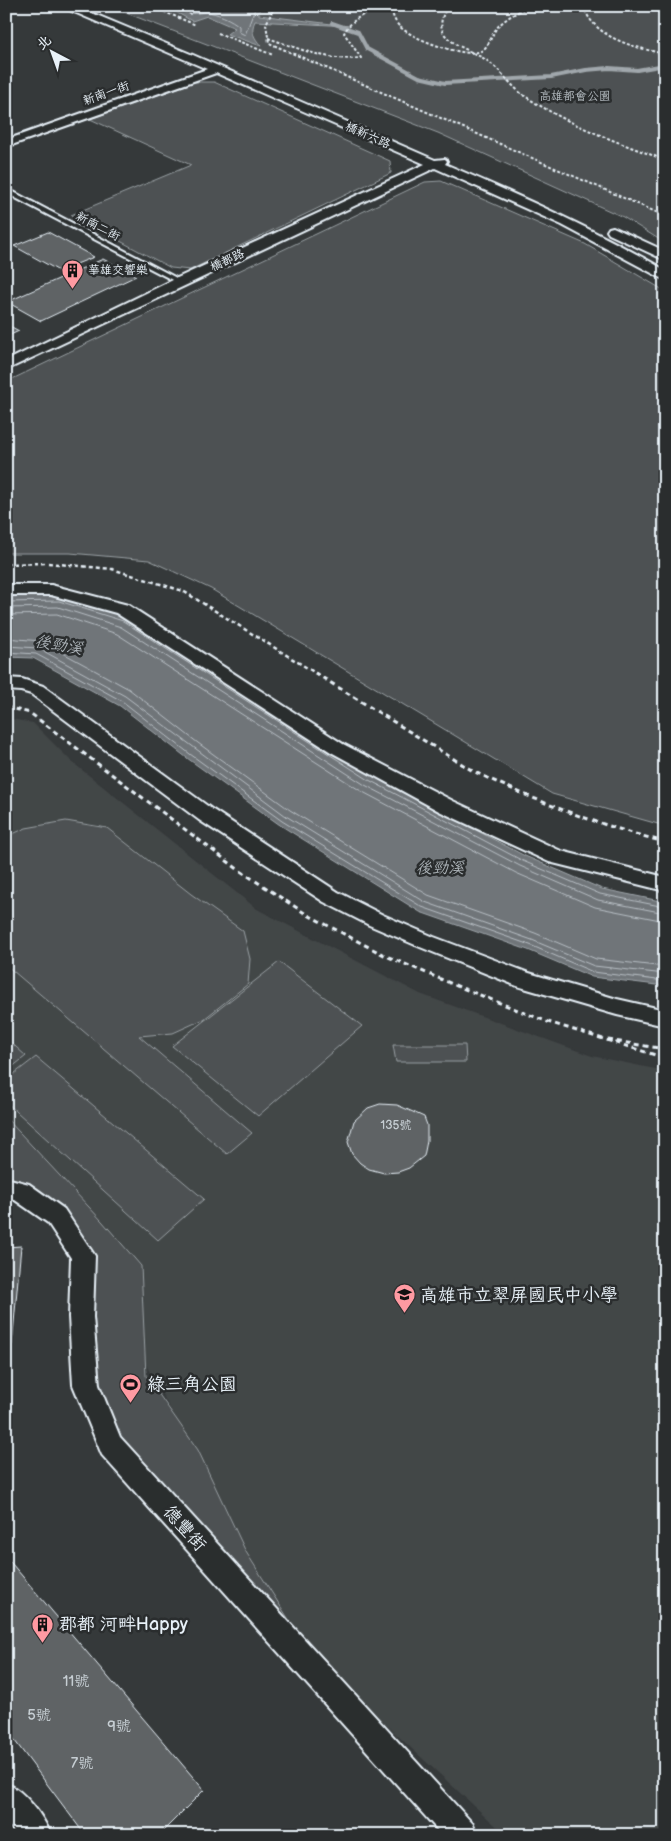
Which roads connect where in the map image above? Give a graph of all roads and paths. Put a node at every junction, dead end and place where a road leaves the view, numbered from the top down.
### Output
1 (64, 6) edge
2 (90, 6) edge
3 (150, 6) edge
4 (172, 6) edge
5 (275, 6) edge
6 (448, 6) edge
7 (531, 6) edge
8 (584, 6) edge
9 (655, 6) edge
10 (388, 7) edge
11 (159, 10) junction
12 (665, 10) edge
13 (191, 14) dead end
14 (196, 25) dead end
15 (218, 33) dead end
16 (267, 38) junction
17 (476, 53) junction
18 (273, 54) dead end
19 (665, 54) edge
20 (216, 69) junction
21 (380, 127) dead end
22 (6, 144) edge
23 (434, 150) dead end
24 (665, 160) edge
25 (434, 164) junction
26 (6, 190) edge
27 (665, 216) edge
28 (602, 226) dead end
29 (665, 256) edge
30 (665, 276) edge
31 (180, 282) junction
32 (6, 366) edge
33 (6, 564) edge
34 (6, 590) edge
35 (6, 684) edge
36 (665, 842) edge
37 (665, 884) edge
38 (665, 1018) edge
39 (595, 1038) dead end
40 (665, 1049) edge
41 (6, 1188) edge
42 (6, 1798) edge
43 (36, 1835) edge
44 (462, 1835) edge

1 - 20 street, 橋新六路
2 - 21 street, 橋新六路
3 - 11 path
4 - 11 path
4 - 13 path
5 - 16 path
6 - 17 path
7 - 17 path
8 - 19 path
9 - 12 path
10 - 16 path
10 - 17 path
11 - 14 path
15 - 18 path
16 - 27 path
17 - 24 path
20 - 22 street, 新南一街
20 - 25 street, 橋新六路
23 - 25 street, 橋都路
25 - 30 street, 橋新六路
25 - 31 street, 橋都路
26 - 31 lane, 新南二街
28 - 29 street
31 - 32 street, 橋都路
33 - 36 path
34 - 37 street
35 - 38 street
39 - 40 path
41 - 44 street, 德豐街
42 - 43 street

